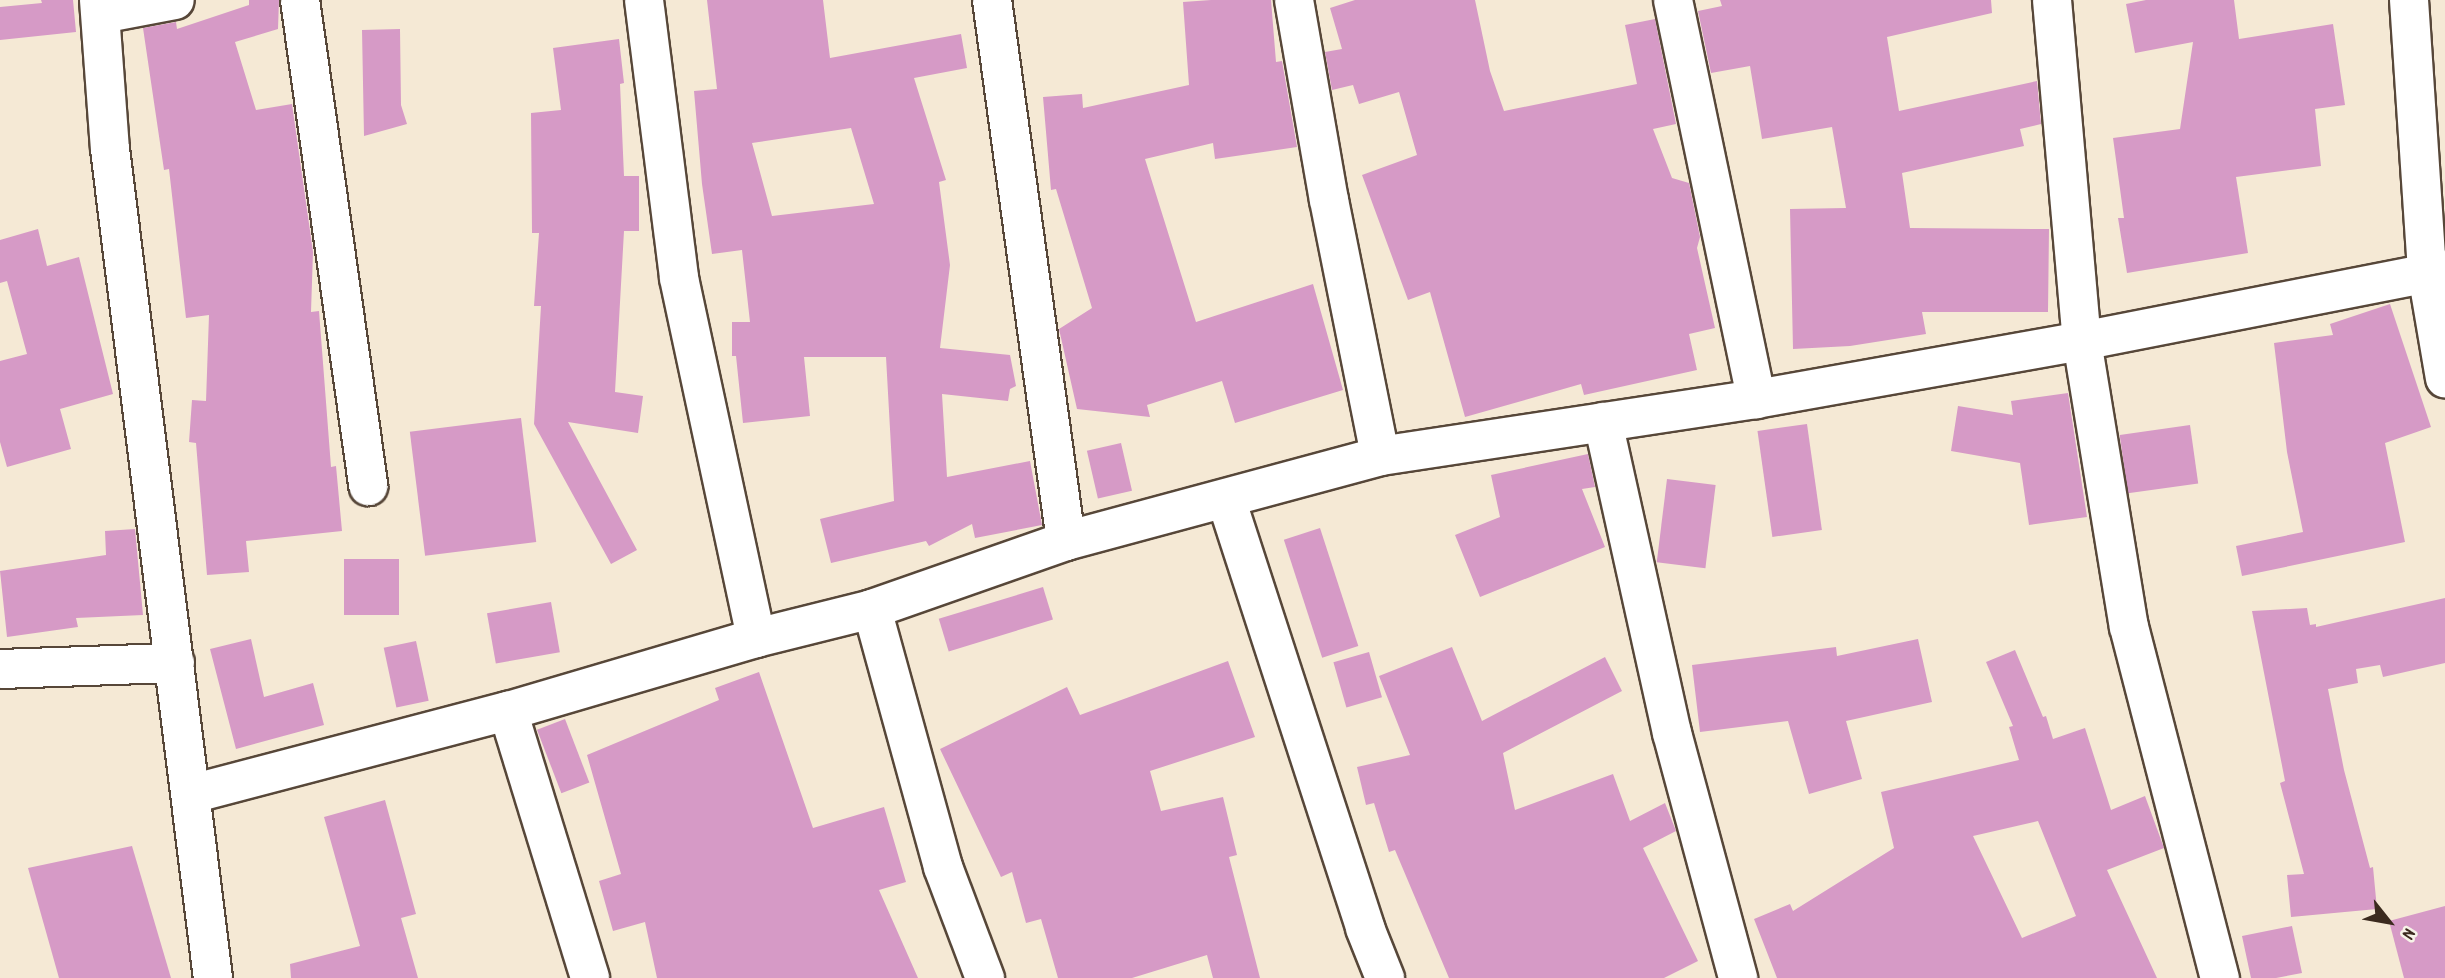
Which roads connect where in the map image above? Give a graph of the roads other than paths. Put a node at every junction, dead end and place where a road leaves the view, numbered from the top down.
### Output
1 (175, 0) edge
2 (300, 0) edge
3 (644, 0) edge
4 (992, 0) edge
5 (1294, 0) edge
6 (1673, 0) edge
7 (2052, 0) edge
8 (2409, 0) edge
9 (100, 7) edge
10 (2436, 272) edge
11 (2082, 341) junction
12 (2445, 378) edge
13 (1756, 398) junction
14 (1603, 422) junction
15 (1380, 456) junction
16 (368, 486) dead end
17 (1226, 499) junction
18 (1066, 541) junction
19 (872, 609) junction
20 (756, 638) junction
21 (176, 663) junction
22 (0, 669) edge
23 (508, 711) junction
24 (191, 794) junction
25 (213, 978) edge
26 (590, 978) edge
27 (985, 978) edge
28 (1385, 978) edge
29 (1738, 978) edge
30 (2220, 978) edge

1 - 9 street
2 - 16 street
3 - 20 street
4 - 18 street
5 - 15 street
6 - 13 street
7 - 11 street
8 - 10 street
9 - 21 street
10 - 11 street
10 - 12 street
11 - 13 street
11 - 30 street
13 - 14 street
14 - 15 street
14 - 29 street
15 - 17 street
17 - 18 street
17 - 28 street
18 - 19 street
19 - 20 street
19 - 27 street
20 - 23 street
21 - 22 street
21 - 24 street
23 - 24 street
23 - 26 street
24 - 25 street

